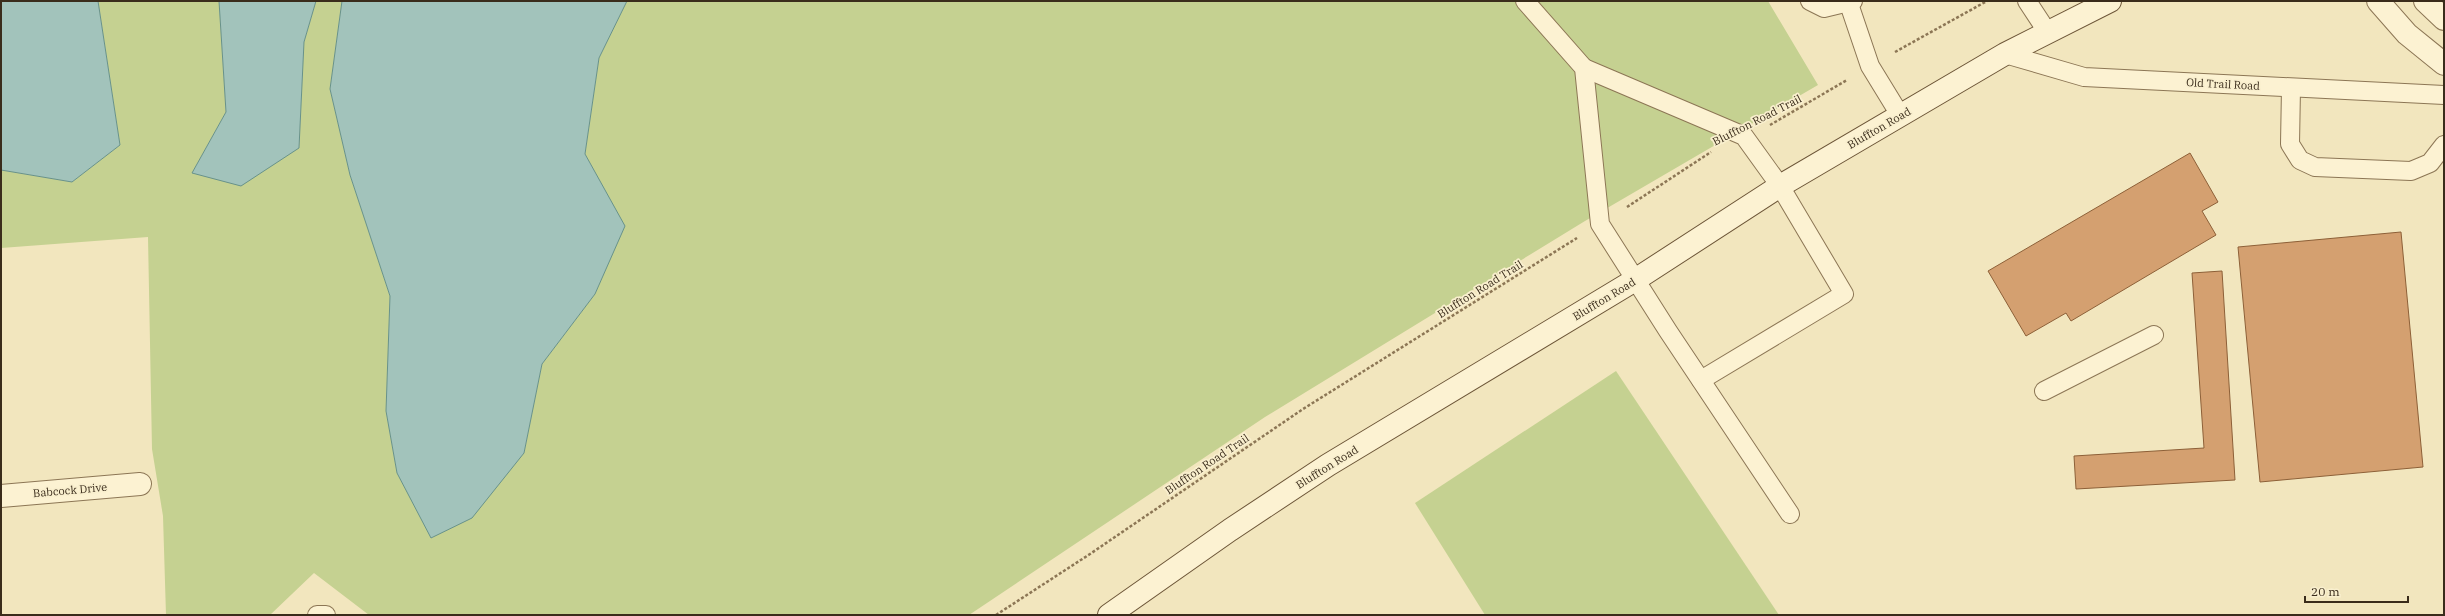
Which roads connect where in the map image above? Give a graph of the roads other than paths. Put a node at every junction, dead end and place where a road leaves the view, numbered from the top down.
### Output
1 (1525, 1) edge
2 (1810, 1) edge
3 (2027, 1) edge
4 (2110, 1) edge
5 (2378, 1) edge
6 (2425, 1) edge
7 (1850, 2) edge
8 (2444, 19) edge
9 (2048, 33) junction
10 (2005, 54) junction
11 (2444, 64) edge
12 (1584, 68) junction
13 (2291, 88) junction
14 (2444, 95) edge
15 (1900, 116) junction
16 (2444, 145) edge
17 (1780, 186) junction
18 (1635, 280) junction
19 (2154, 335) dead end
20 (1701, 380) junction
21 (2044, 391) dead end
22 (140, 484) dead end
23 (1, 496) edge
24 (1790, 514) dead end
25 (317, 615) edge
26 (326, 615) edge
27 (1109, 615) edge

1 - 12 lane
2 - 7 lane
3 - 9 lane
4 - 9 main road, Bluffton Road
5 - 11 main road
6 - 8 main road
7 - 15 lane
9 - 10 main road, Bluffton Road
10 - 13 lane, Old Trail Road
10 - 15 main road, Bluffton Road
12 - 17 lane
12 - 18 lane
13 - 14 lane, Old Trail Road
13 - 16 lane
15 - 17 main road, Bluffton Road
17 - 18 main road, Bluffton Road
17 - 20 lane
18 - 20 lane
18 - 27 main road, Bluffton Road
19 - 21 lane
20 - 24 lane
22 - 23 main road, Babcock Drive
25 - 26 lane

